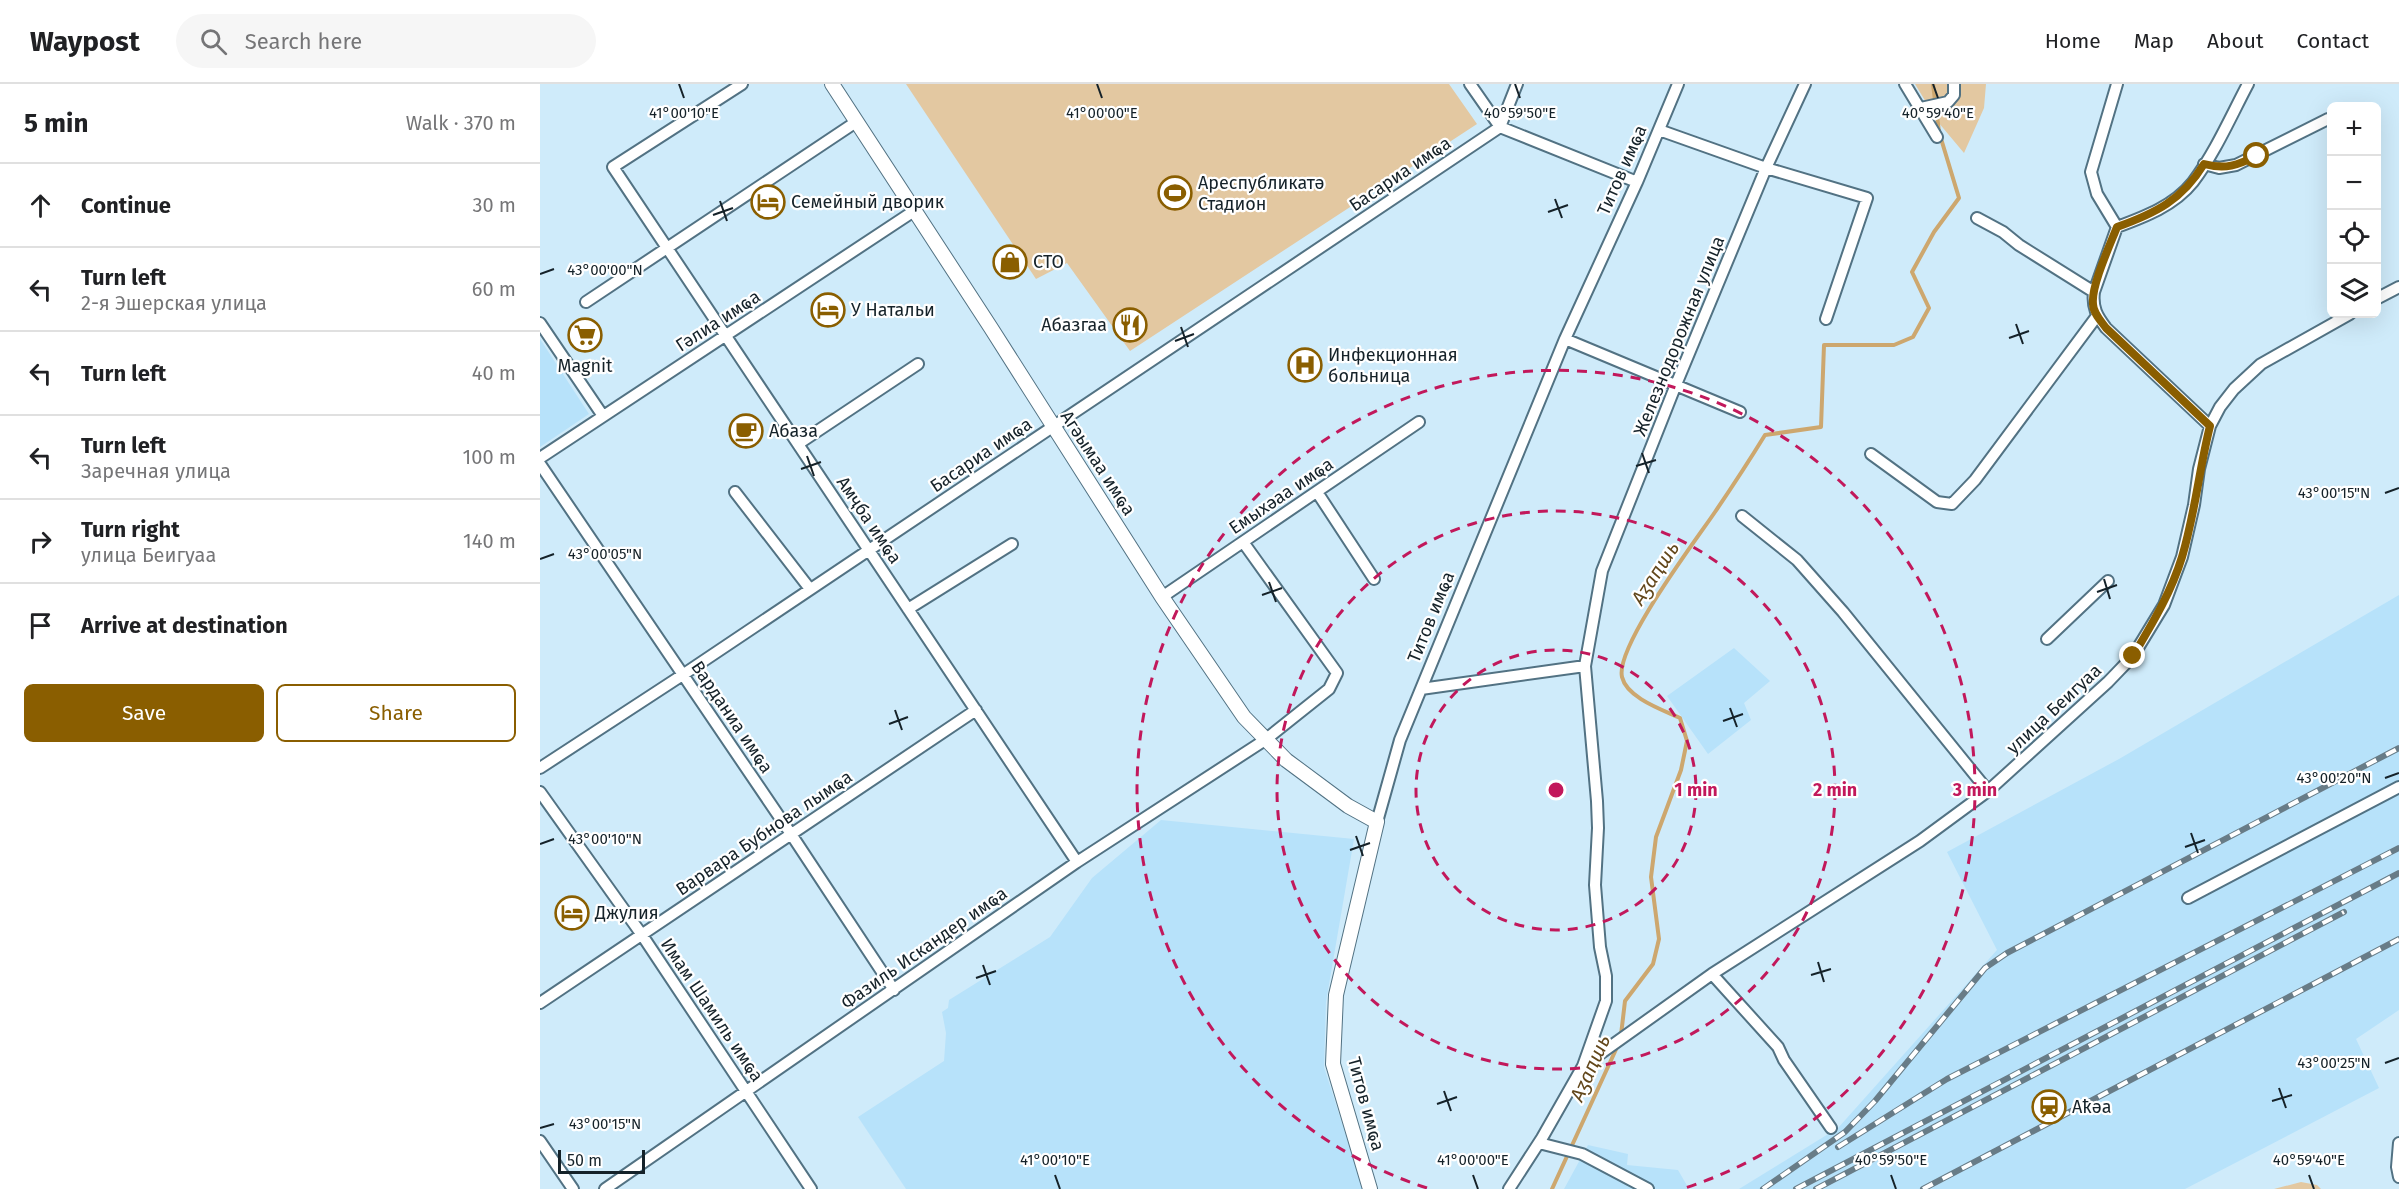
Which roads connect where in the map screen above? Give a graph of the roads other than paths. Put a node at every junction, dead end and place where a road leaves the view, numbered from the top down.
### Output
1 (742, 84) edge
2 (832, 84) edge
3 (1470, 84) edge
4 (1517, 84) edge
5 (1678, 84) edge
6 (1805, 84) edge
7 (1905, 84) edge
8 (1954, 84) edge
9 (2117, 84) edge
10 (2248, 84) edge
11 (1924, 107) junction
12 (2327, 120) edge
13 (856, 122) junction
14 (1500, 127) junction
15 (1659, 130) junction
16 (1937, 137) dead end
17 (2204, 164) junction
18 (1766, 168) junction
19 (1637, 182) junction
20 (914, 211) junction
21 (1977, 218) dead end
22 (2117, 227) junction
23 (667, 247) junction
24 (2399, 288) edge
25 (2094, 292) junction
26 (2381, 297) edge
27 (586, 302) dead end
28 (2097, 316) junction
29 (2343, 318) edge
30 (1826, 319) dead end
31 (540, 323) edge
32 (726, 335) junction
33 (1565, 339) junction
34 (918, 364) dead end
35 (1675, 387) junction
36 (1740, 412) dead end
37 (603, 416) junction
38 (1419, 422) dead end
39 (2210, 426) junction
40 (1053, 427) junction
41 (798, 444) junction
42 (1871, 454) dead end
43 (540, 458) edge
44 (540, 464) edge
45 (735, 492) dead end
46 (1317, 492) junction
47 (1742, 516) dead end
48 (1244, 542) junction
49 (1012, 544) dead end
50 (869, 550) junction
51 (1374, 579) dead end
52 (2108, 581) dead end
53 (810, 589) junction
54 (1162, 597) junction
55 (908, 609) junction
56 (2047, 639) dead end
57 (1585, 666) junction
58 (684, 674) junction
59 (1420, 689) junction
60 (976, 711) junction
61 (1265, 740) junction
62 (540, 768) edge
63 (2399, 787) edge
64 (1988, 791) junction
65 (540, 792) edge
66 (1377, 822) junction
67 (791, 834) junction
68 (1077, 862) junction
69 (2188, 898) dead end
70 (642, 935) junction
71 (1712, 974) junction
72 (894, 990) junction
73 (540, 1003) edge
74 (1583, 1066) junction
75 (747, 1091) junction
76 (1831, 1128) dead end
77 (540, 1141) edge
78 (1539, 1143) junction
79 (2399, 1143) edge
80 (2399, 1178) edge
81 (573, 1189) edge
82 (605, 1189) edge
83 (811, 1189) edge
84 (1371, 1189) edge
85 (1509, 1189) edge
86 (1648, 1189) edge

1 - 23 street, Амҷба имҩа
2 - 13 street, Агәымаа имҩа
3 - 14 street
4 - 14 street
5 - 15 street, Титов имҩа
6 - 18 street, Железнодорожная улица
7 - 11 street
8 - 11 street
9 - 22 street
10 - 17 street
11 - 16 street
12 - 17 street
13 - 20 street, Агәымаа имҩа
13 - 23 street
14 - 19 street
14 - 40 street, Басариа имҩа
15 - 18 street
15 - 19 street, Титов имҩа
17 - 22 street
18 - 30 street
18 - 35 street, Железнодорожная улица
19 - 33 street, Титов имҩа
20 - 32 street, Гәлиа имҩа
20 - 40 street, Агәымаа имҩа
21 - 25 street
22 - 25 street
23 - 27 street
23 - 32 street, Амҷба имҩа
24 - 26 street
25 - 28 street
28 - 39 street
28 - 42 street
29 - 39 street, улица Беигуаа
31 - 37 street
32 - 37 street, Гәлиа имҩа
32 - 41 street, Амҷба имҩа
33 - 35 street
33 - 59 street, Титов имҩа
34 - 41 street
35 - 36 street
35 - 57 street, Железнодорожная улица
37 - 43 street, Гәлиа имҩа
38 - 46 street, Емыхәаа имҩа
39 - 64 street, улица Беигуаа
40 - 50 street, Басариа имҩа
40 - 54 street, Агәымаа имҩа
41 - 50 street, Амҷба имҩа
44 - 58 street, Варданиа имҩа
45 - 53 street
46 - 48 street, Емыхәаа имҩа
46 - 51 street
47 - 64 street
48 - 54 street, Емыхәаа имҩа
48 - 61 street, Фазиль Искандер имҩа
49 - 55 street
50 - 53 street, Басариа имҩа
50 - 55 street, Амҷба имҩа
52 - 56 street
53 - 58 street, Басариа имҩа
54 - 61 street, Агәымаа имҩа
55 - 60 street, Амҷба имҩа
57 - 59 street
57 - 74 street, Железнодорожная улица
58 - 62 street, Басариа имҩа
58 - 67 street, Варданиа имҩа
59 - 66 street, Титов имҩа
60 - 67 street, Варвара Бубнова лымҩа
60 - 68 street, Амҷба имҩа
61 - 66 street, Агәымаа имҩа
61 - 68 street, Фазиль Искандер имҩа
63 - 69 street
64 - 71 street, улица Беигуаа
65 - 70 street, Имам Шамиль имҩа
66 - 84 street, Титов имҩа
67 - 70 street, Варвара Бубнова лымҩа
67 - 72 street, Варданиа имҩа
68 - 72 street, Фазиль Искандер имҩа
70 - 73 street, Варвара Бубнова лымҩа
70 - 75 street, Имам Шамиль имҩа
71 - 74 street, улица Беигуаа
71 - 76 street
72 - 75 street, Фазиль Искандер имҩа
74 - 78 street
75 - 82 street, Фазиль Искандер имҩа
75 - 83 street, Имам Шамиль имҩа
77 - 81 street
78 - 85 street
78 - 86 street
79 - 80 street

